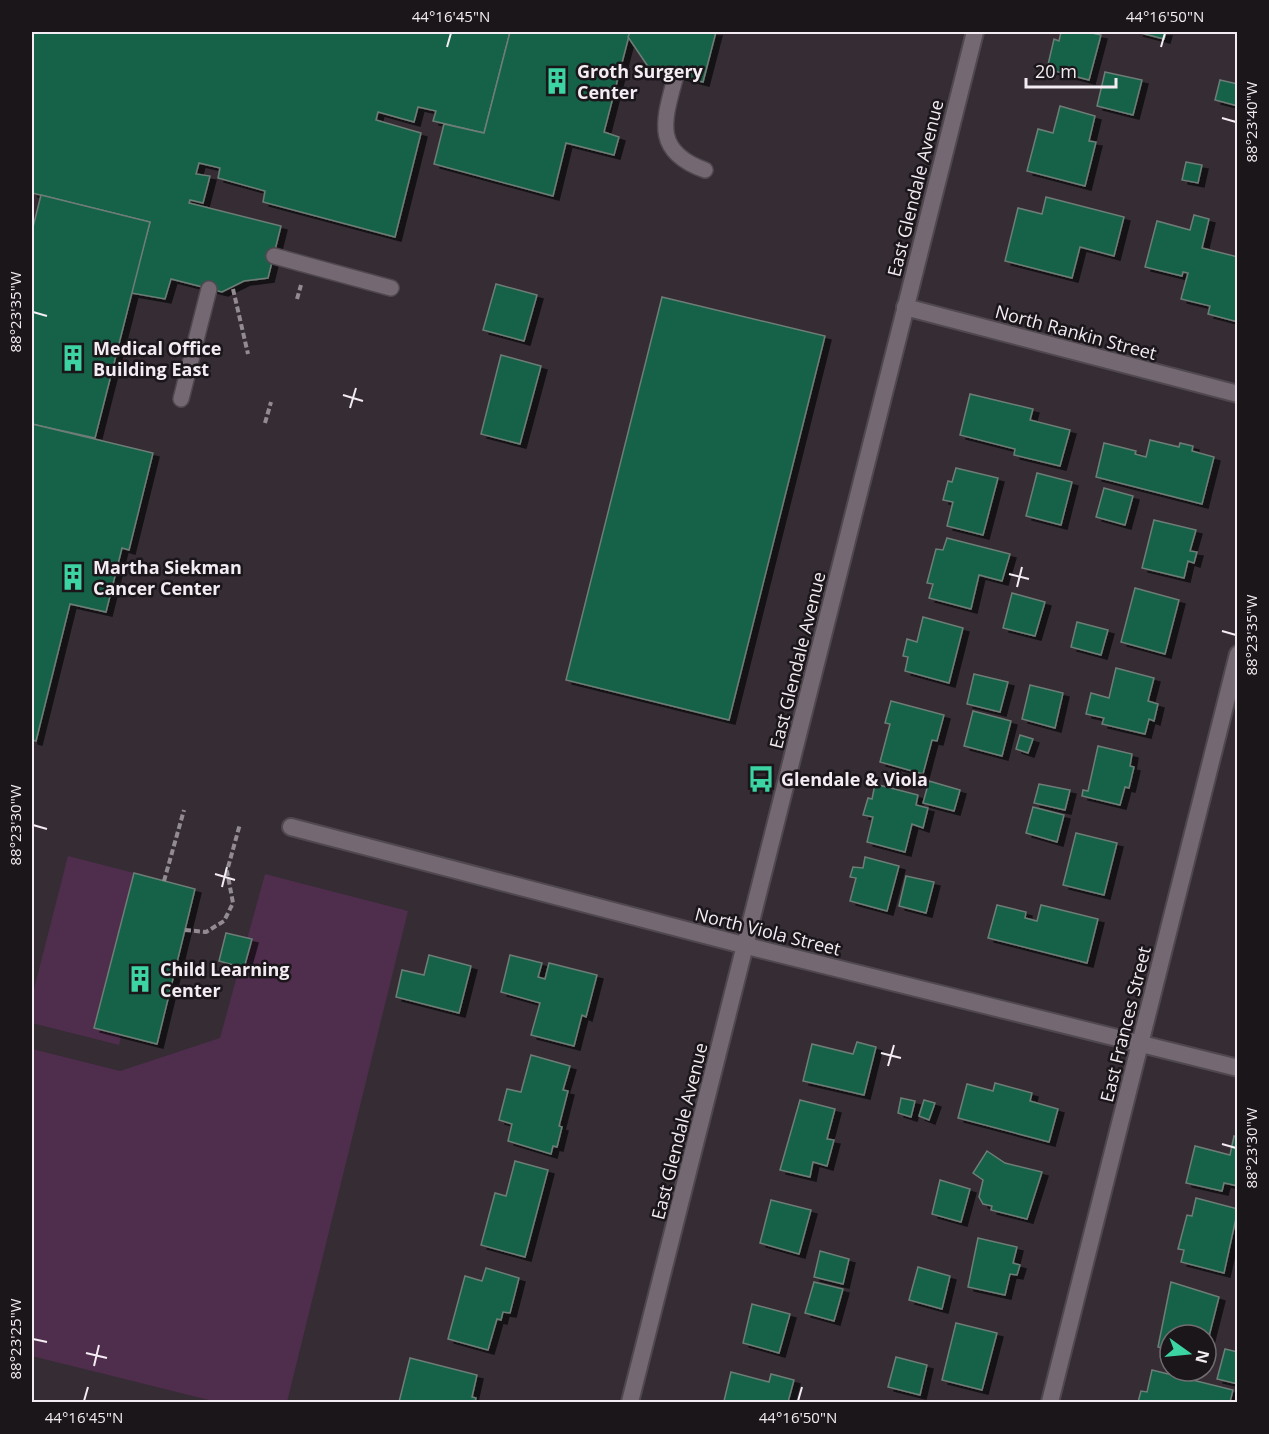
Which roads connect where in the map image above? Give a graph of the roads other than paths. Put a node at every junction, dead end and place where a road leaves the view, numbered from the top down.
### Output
1 (975, 32) edge
2 (676, 75) dead end
3 (705, 170) dead end
4 (274, 256) dead end
5 (391, 288) dead end
6 (209, 289) dead end
7 (904, 307) junction
8 (1238, 394) edge
9 (180, 399) dead end
10 (1238, 654) edge
11 (291, 827) dead end
12 (747, 946) junction
13 (1140, 1044) junction
14 (1238, 1068) edge
15 (630, 1402) edge
16 (1050, 1402) edge

1 - 7 street, East Glendale Avenue
2 - 3 lane
4 - 5 lane
6 - 9 lane
7 - 8 street, North Rankin Street
7 - 12 street, East Glendale Avenue
10 - 13 street, East Frances Street
11 - 12 street, North Viola Street
12 - 13 street, North Viola Street
12 - 15 street, East Glendale Avenue
13 - 14 street, North Viola Street
13 - 16 street, East Frances Street

